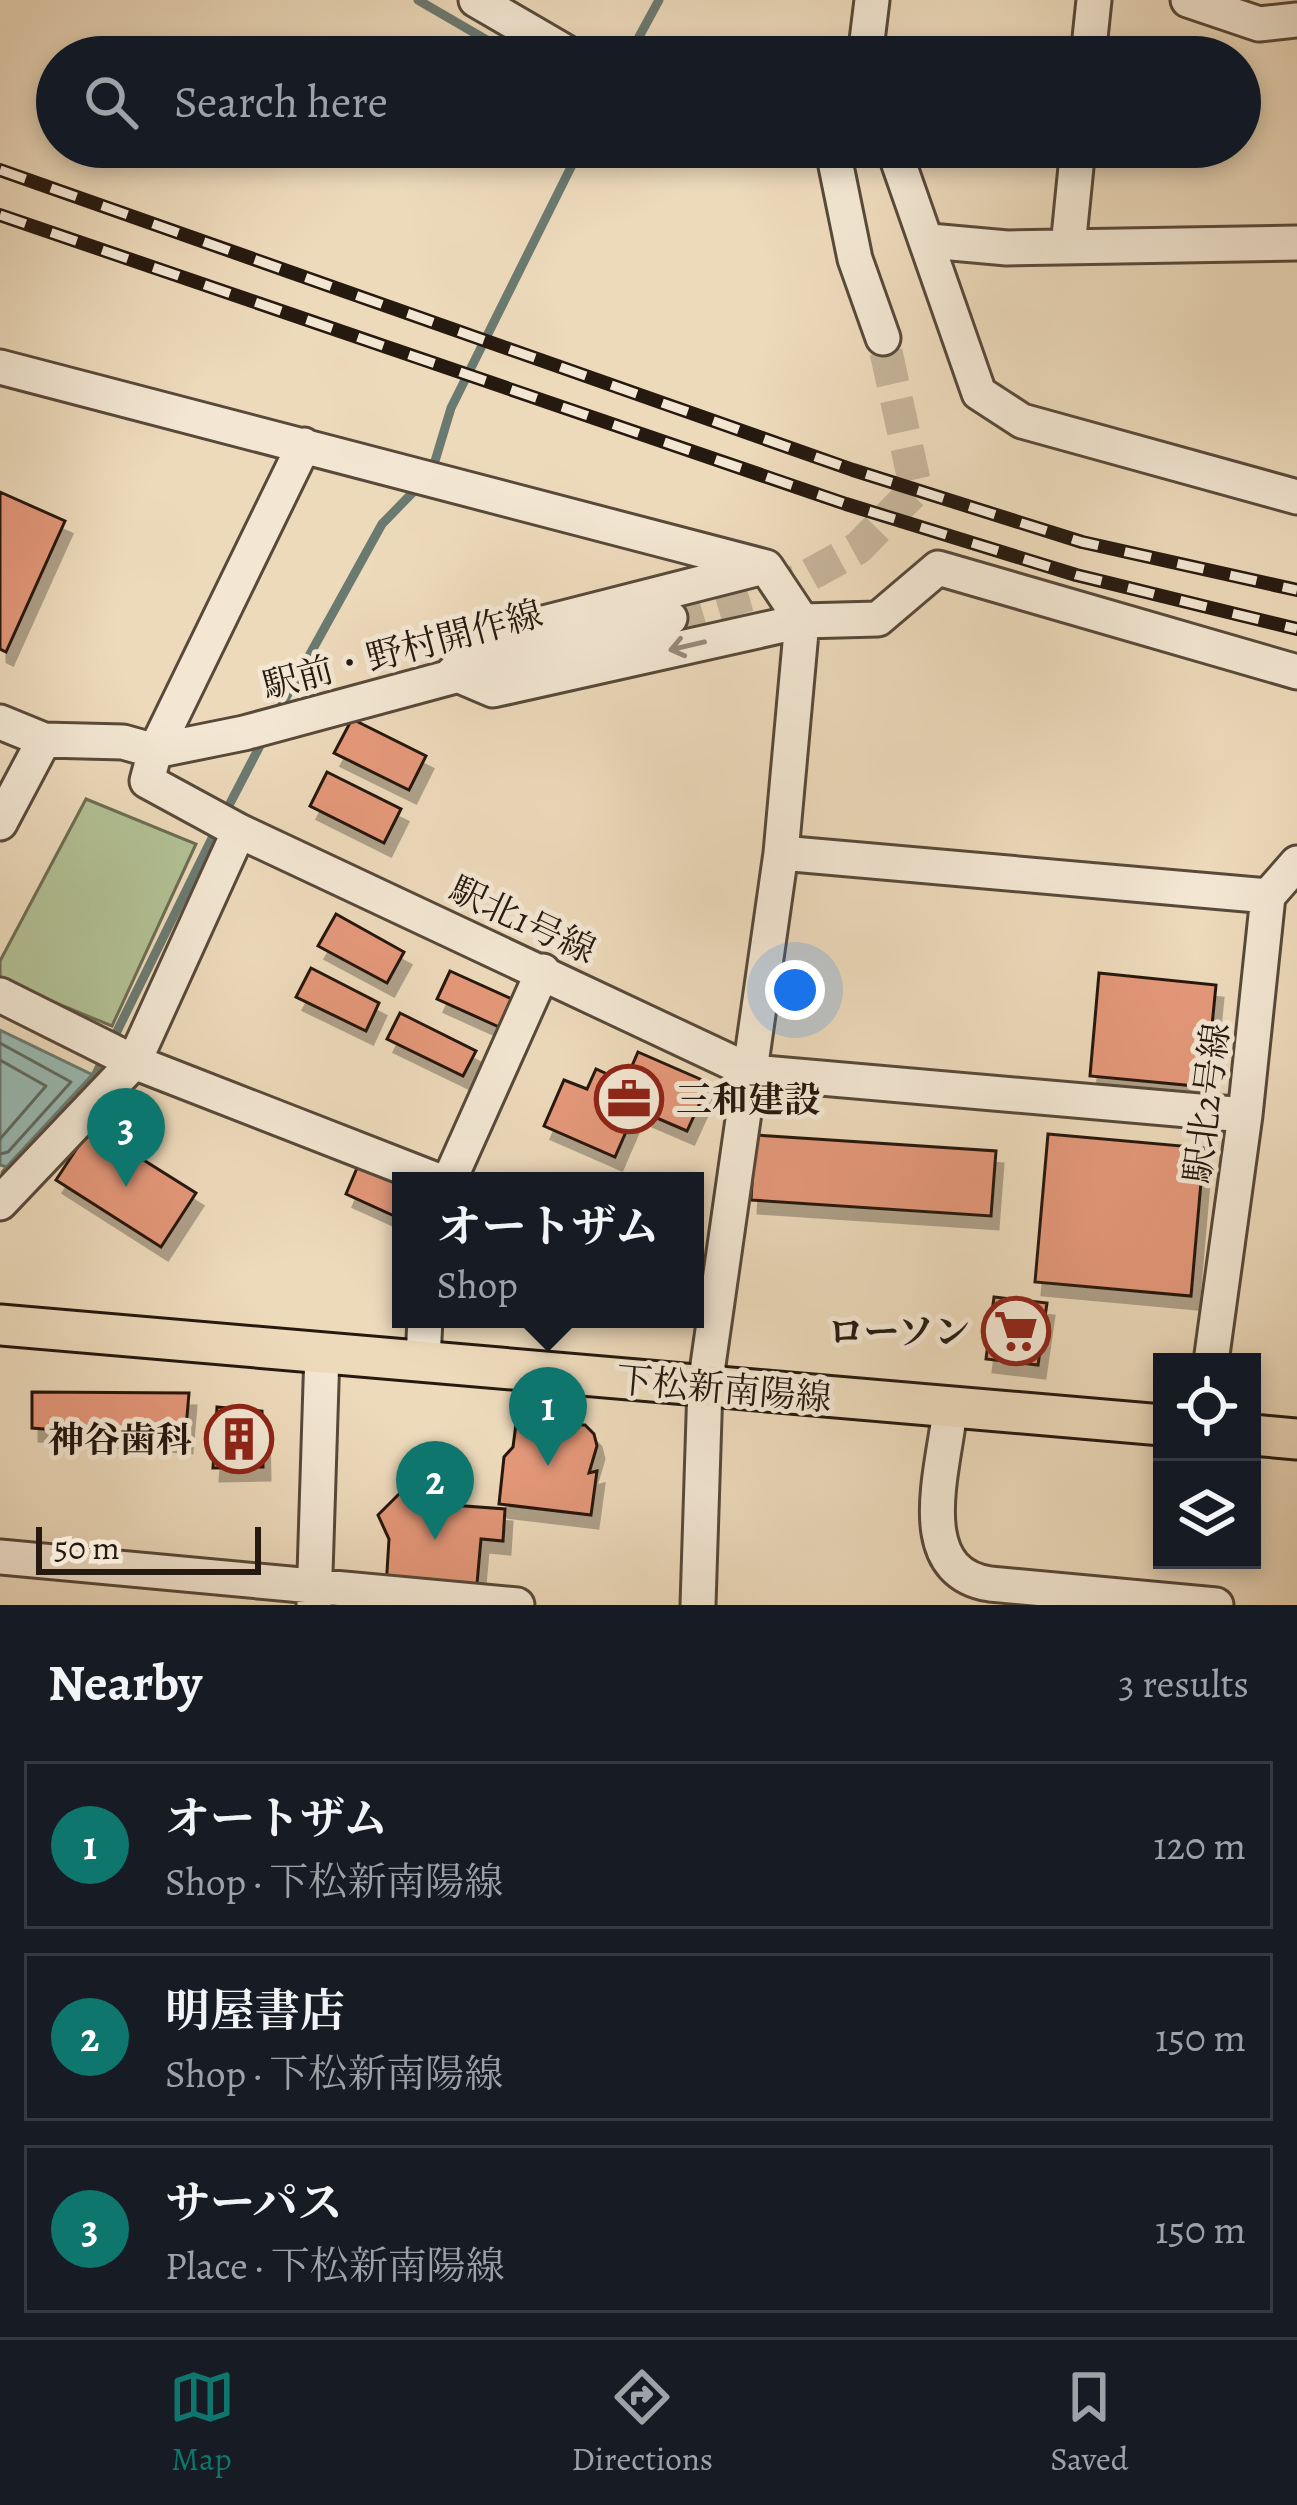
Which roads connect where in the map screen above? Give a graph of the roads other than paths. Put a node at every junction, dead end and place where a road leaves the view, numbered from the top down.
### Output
1 (476, 0) edge
2 (872, 0) edge
3 (1094, 0) edge
4 (1188, 0) edge
5 (1297, 20) edge
6 (538, 36) edge
7 (868, 36) edge
8 (1090, 36) edge
9 (836, 168) edge
10 (900, 168) edge
11 (1076, 168) edge
12 (930, 241) junction
13 (1297, 243) edge
14 (1068, 248) junction
15 (883, 338) tunnel mouth
16 (0, 367) edge
17 (304, 446) junction
18 (1297, 497) edge
19 (766, 567) junction
20 (670, 618) tunnel mouth
21 (802, 621) junction
22 (1297, 672) edge
23 (453, 673) junction
24 (0, 722) edge
25 (44, 740) junction
26 (155, 751) junction
27 (0, 823) edge
28 (238, 831) junction
29 (781, 853) junction
30 (1297, 863) edge
31 (1268, 896) junction
32 (543, 971) junction
33 (0, 995) edge
34 (134, 1062) junction
35 (752, 1072) junction
36 (1245, 1115) junction
37 (416, 1172) edge
38 (453, 1172) edge
39 (4, 1192) edge
40 (0, 1324) edge
41 (425, 1328) edge
42 (322, 1352) junction
43 (1211, 1353) edge
44 (423, 1359) junction
45 (705, 1386) junction
46 (950, 1408) junction
47 (1153, 1424) edge
48 (1261, 1436) edge
49 (1297, 1439) edge
50 (0, 1557) edge
51 (315, 1596) edge
52 (517, 1605) edge
53 (698, 1605) edge
54 (1216, 1605) edge

1 - 6 street
2 - 7 street
3 - 8 street
4 - 5 street
9 - 15 street
10 - 12 street
11 - 14 street
12 - 14 street
12 - 18 street
13 - 14 street
16 - 17 street
17 - 19 street
17 - 26 street
19 - 21 street
19 - 23 street
20 - 23 street, 駅前・野村開作線
21 - 22 street
21 -> 23 street
21 - 29 street
23 - 26 street, 駅前・野村開作線
24 - 25 street
25 - 26 street
25 - 27 street
26 - 28 street, 駅北1号線
28 - 32 street, 駅北1号線
28 - 34 street
29 - 31 street
29 - 35 street
30 - 31 street
31 - 36 street, 駅北2号線
32 - 35 street, 駅北1号線
32 - 38 street
33 - 34 street
34 - 37 street
34 - 39 street
35 - 36 street
35 - 45 street
36 - 43 street, 駅北2号線
40 - 42 main road, 下松新南陽線
41 - 44 street
42 - 44 main road, 下松新南陽線
42 - 51 street
44 - 45 main road, 下松新南陽線
45 - 46 main road, 下松新南陽線
45 - 53 street
46 - 47 main road, 下松新南陽線
46 - 54 street
48 - 49 main road
50 - 51 street
51 - 52 street

